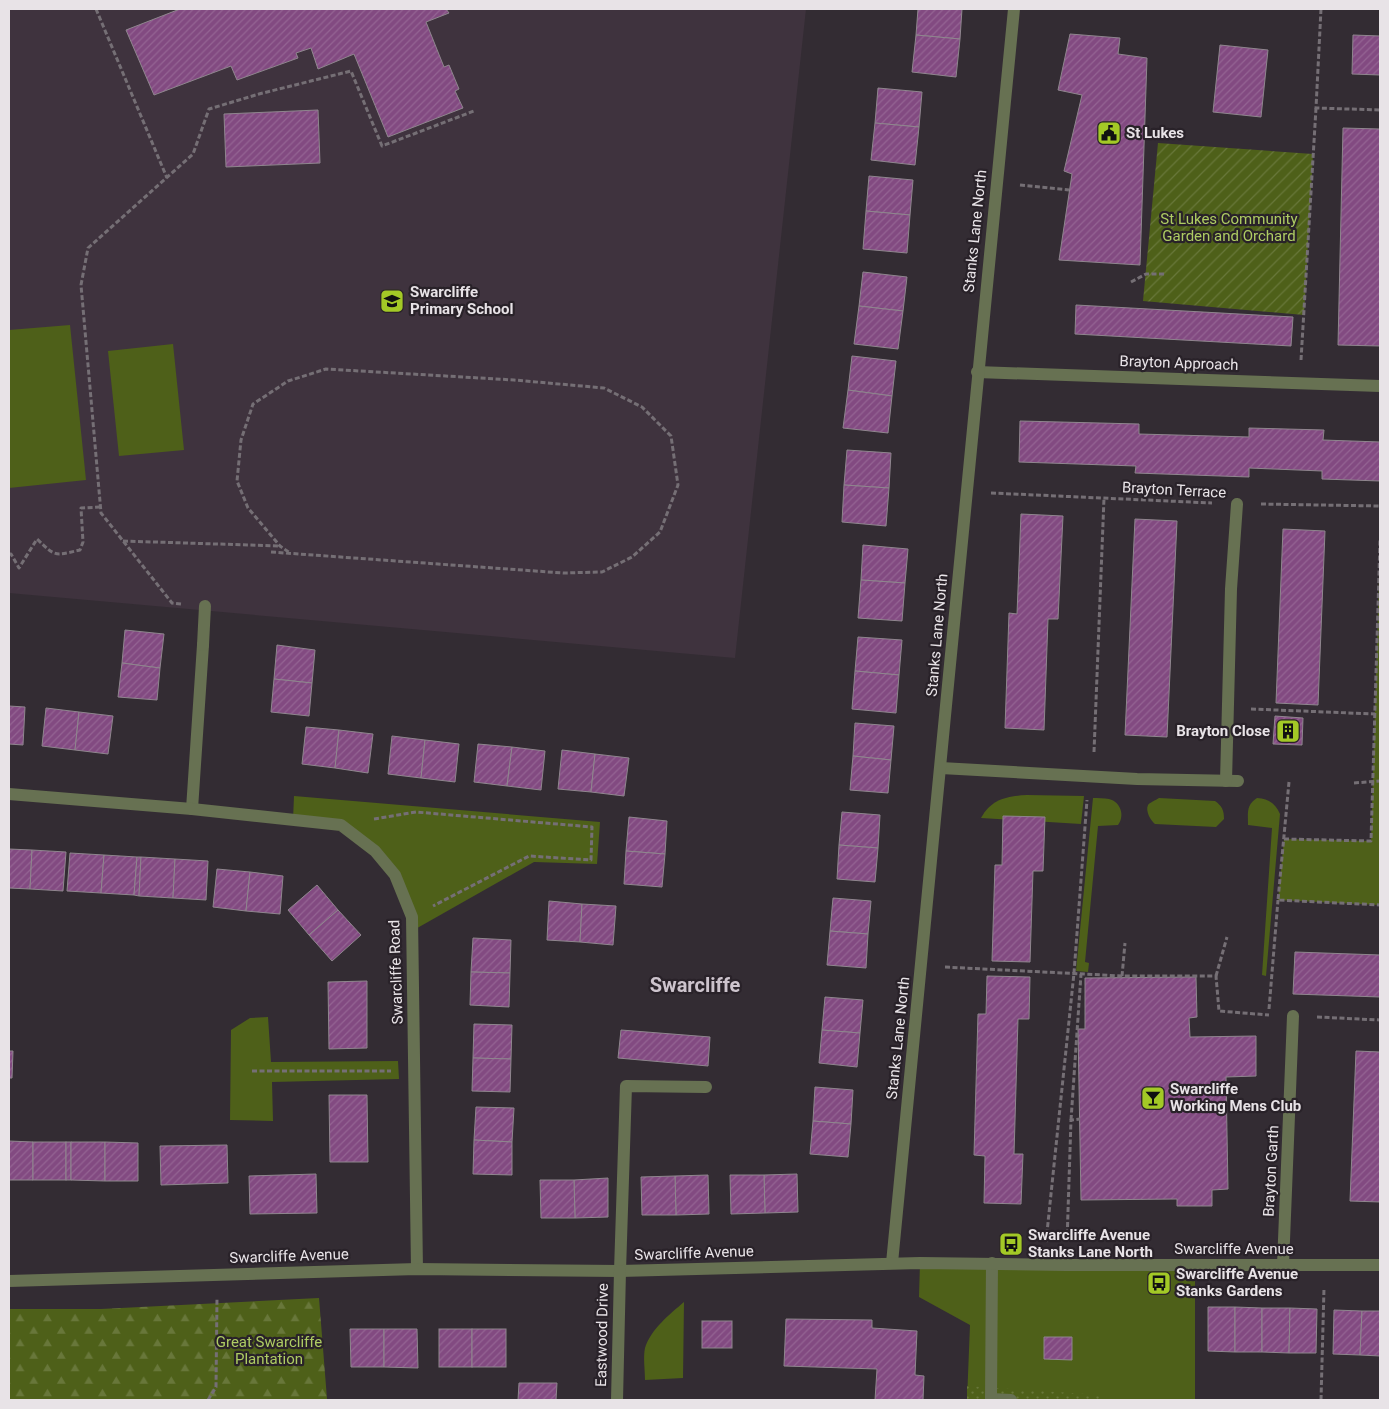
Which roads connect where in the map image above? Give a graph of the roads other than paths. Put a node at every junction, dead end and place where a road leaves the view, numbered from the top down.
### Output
1 (1014, 9) edge
2 (977, 372) junction
3 (1380, 386) edge
4 (1237, 504) road end
5 (205, 606) road end
6 (941, 768) junction
7 (9, 794) edge
8 (192, 810) junction
9 (1293, 1016) road end
10 (706, 1087) dead end
11 (892, 1263) junction
12 (992, 1264) junction
13 (1283, 1265) junction
14 (1380, 1265) edge
15 (417, 1269) junction
16 (620, 1271) junction
17 (9, 1281) edge
18 (617, 1400) edge
19 (991, 1400) edge
20 (1011, 1400) edge

1 - 2 street, Stanks Lane North
2 - 3 street, Brayton Approach
2 - 6 street, Stanks Lane North
4 - 6 street
5 - 8 street
6 - 11 street, Stanks Lane North
7 - 8 street
8 - 15 street, Swarcliffe Road
9 - 13 street, Brayton Garth
10 - 16 street, Eastwood Drive
11 - 12 street, Swarcliffe Avenue
11 - 16 street, Swarcliffe Avenue
12 - 13 street, Swarcliffe Avenue
12 - 19 street
13 - 14 street, Swarcliffe Avenue
15 - 16 street, Swarcliffe Avenue
15 - 17 street, Swarcliffe Avenue
16 - 18 street, Eastwood Drive
19 - 20 street

